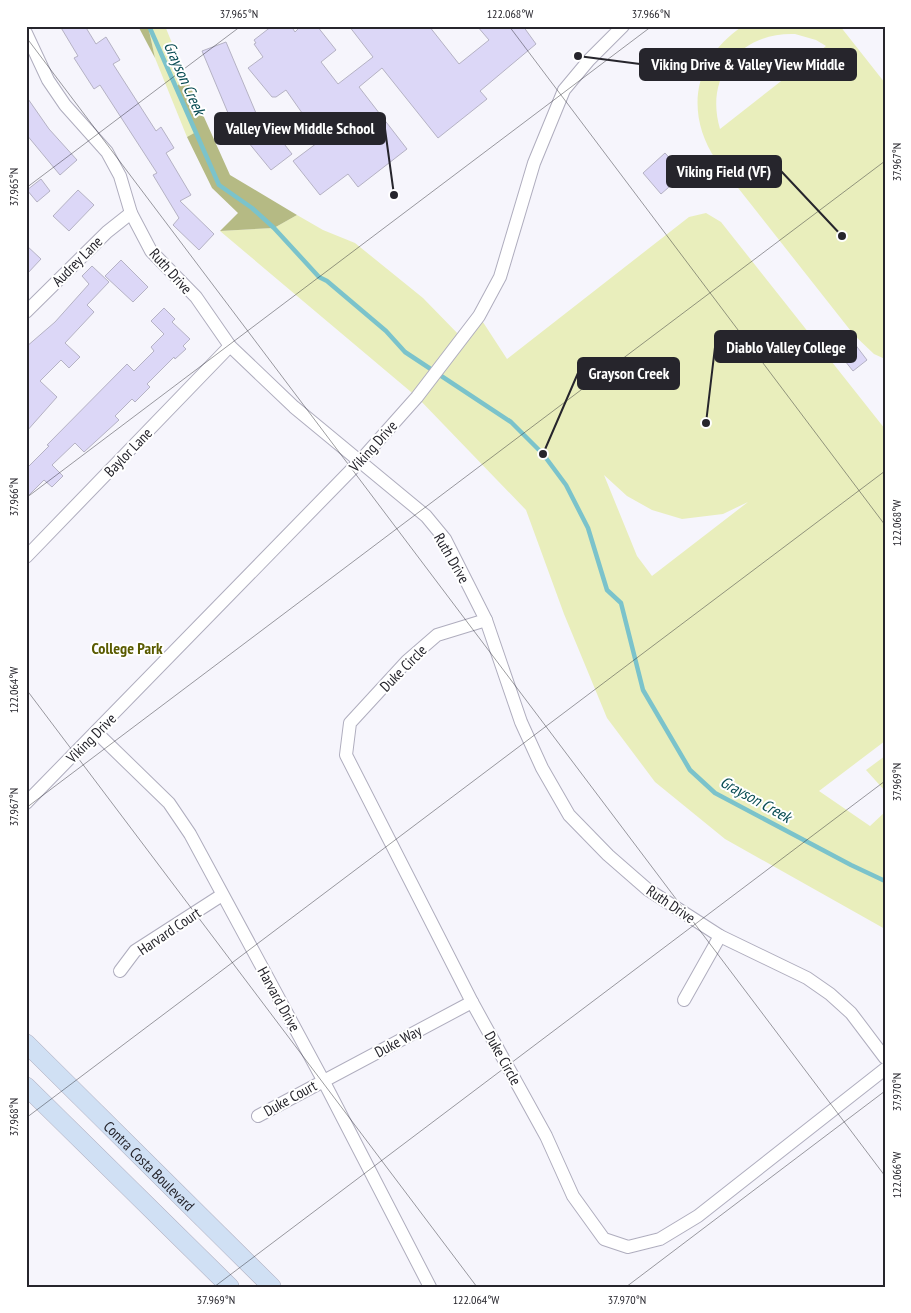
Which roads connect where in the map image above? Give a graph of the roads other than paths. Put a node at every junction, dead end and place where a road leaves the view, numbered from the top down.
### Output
1 (623, 26) edge
2 (26, 33) edge
3 (131, 213) junction
4 (26, 312) edge
5 (230, 346) junction
6 (360, 461) junction
7 (26, 557) edge
8 (486, 620) junction
9 (97, 733) junction
10 (26, 803) edge
11 (222, 895) junction
12 (720, 936) junction
13 (120, 972) dead end
14 (684, 1000) dead end
15 (472, 1002) junction
16 (26, 1043) edge
17 (885, 1058) edge
18 (885, 1069) edge
19 (323, 1080) junction
20 (26, 1086) edge
21 (258, 1116) dead end
22 (230, 1287) edge
23 (272, 1287) edge
24 (430, 1287) edge

1 - 6 street, Viking Drive
2 - 3 street, Ruth Drive
3 - 4 street, Audrey Lane
3 - 5 street, Ruth Drive
5 - 6 street, Ruth Drive
5 - 7 street, Baylor Lane
6 - 8 street, Ruth Drive
6 - 9 street, Viking Drive
8 - 12 street, Ruth Drive
8 - 15 street, Duke Circle
9 - 10 street, Viking Drive
9 - 11 street, Harvard Drive
11 - 13 street, Harvard Court
11 - 19 street, Harvard Drive
12 - 14 street
12 - 17 street, Ruth Drive
15 - 18 street, Duke Circle
15 - 19 street, Duke Way
16 - 23 main road, Contra Costa Boulevard
19 - 21 street, Duke Court
19 - 24 street, Harvard Drive
20 - 22 main road, Contra Costa Boulevard

